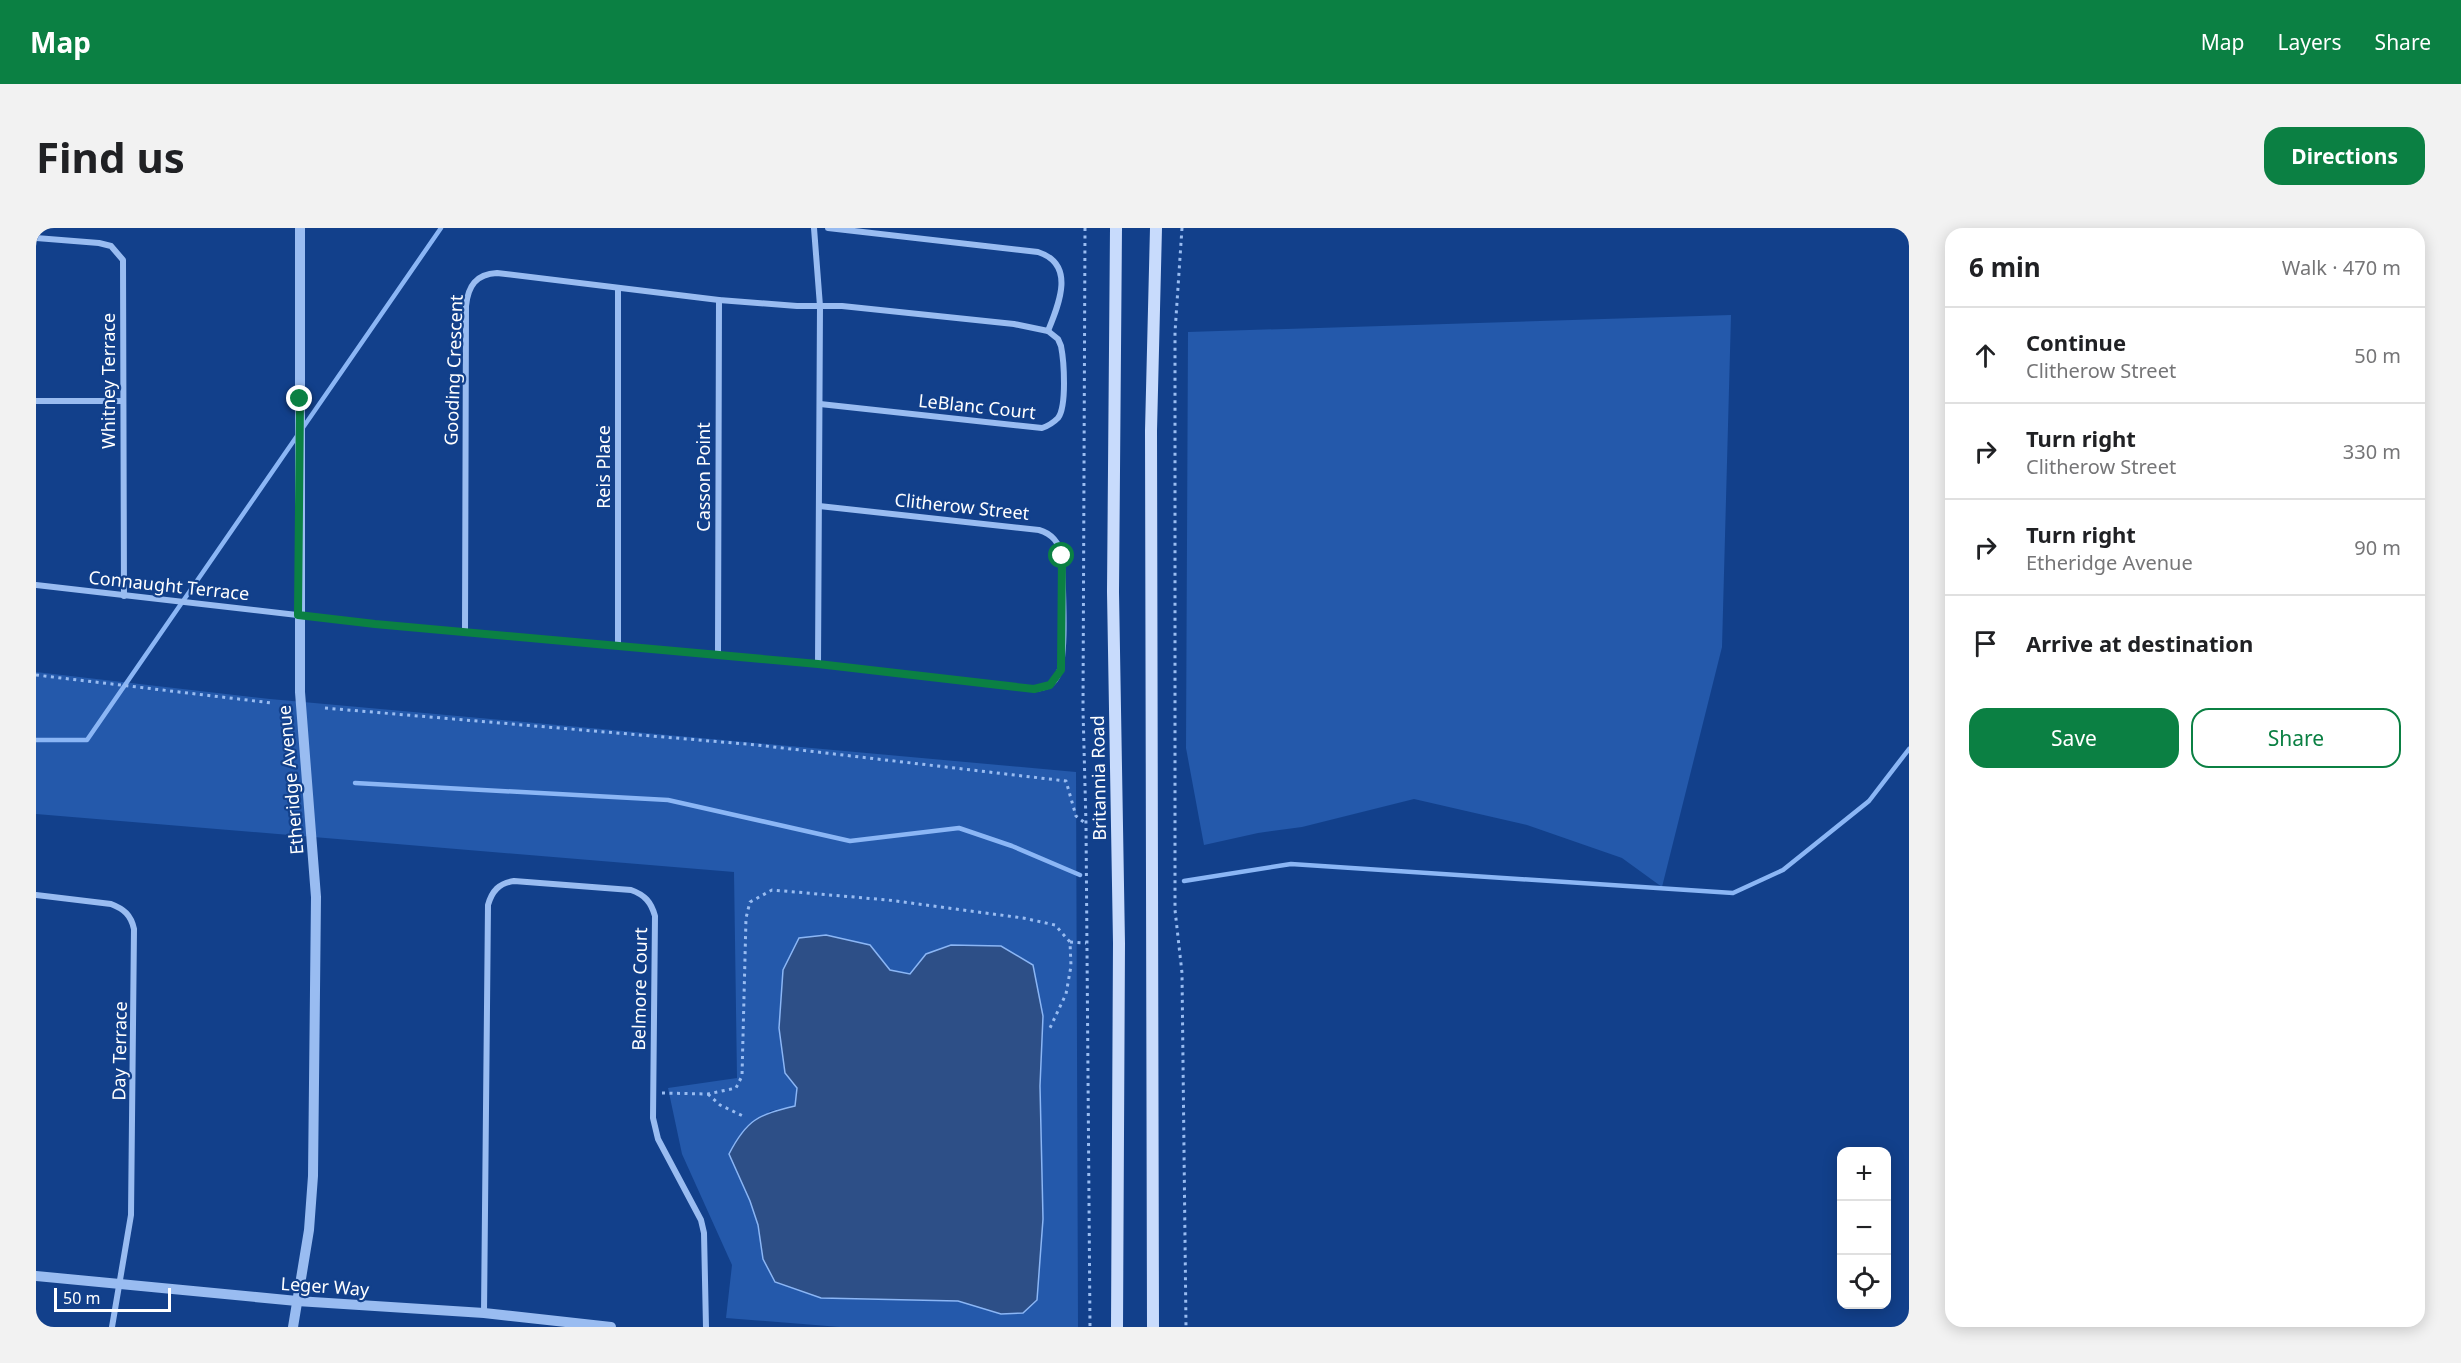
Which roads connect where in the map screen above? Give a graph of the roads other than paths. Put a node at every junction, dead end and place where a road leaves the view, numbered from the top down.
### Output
1 (300, 228) edge
2 (814, 228) edge
3 (828, 228) edge
4 (1116, 228) edge
5 (1156, 228) edge
6 (36, 238) edge
7 (618, 288) junction
8 (719, 300) junction
9 (820, 306) junction
10 (1048, 331) junction
11 (123, 401) junction
12 (36, 402) edge
13 (820, 404) junction
14 (819, 506) junction
15 (36, 585) edge
16 (124, 596) junction
17 (298, 615) junction
18 (465, 632) junction
19 (618, 645) junction
20 (718, 654) junction
21 (818, 664) junction
22 (36, 895) edge
23 (36, 1276) edge
24 (119, 1284) junction
25 (297, 1301) junction
26 (484, 1313) junction
27 (112, 1327) edge
28 (293, 1327) edge
29 (611, 1327) edge
30 (706, 1327) edge
31 (1117, 1327) edge
32 (1153, 1327) edge

1 - 17 street, Etheridge Avenue
2 - 9 street
3 - 10 street
4 - 31 main road, Britannia Road
5 - 32 main road
6 - 11 street, Whitney Terrace
7 - 8 street, Gooding Crescent
7 - 18 street, Gooding Crescent
7 - 19 street, Reis Place
8 - 9 street, Gooding Crescent
8 - 20 street, Casson Point
9 - 10 street
9 - 13 street
10 - 13 street, LeBlanc Court
11 - 12 street
11 - 16 street, Whitney Terrace
13 - 14 street
14 - 21 street
14 - 21 street, Clitherow Street
15 - 16 street, Connaught Terrace
16 - 17 street, Connaught Terrace
17 - 18 street, Clitherow Street
17 - 25 street, Etheridge Avenue
18 - 19 street, Clitherow Street
19 - 20 street, Clitherow Street
20 - 21 street, Clitherow Street
22 - 24 street, Day Terrace
23 - 24 street, Leger Way
24 - 25 street, Leger Way
24 - 27 street, Day Terrace
25 - 26 street, Leger Way
25 - 28 street, Etheridge Avenue
26 - 29 street, Leger Way
26 - 30 street, Belmore Court

